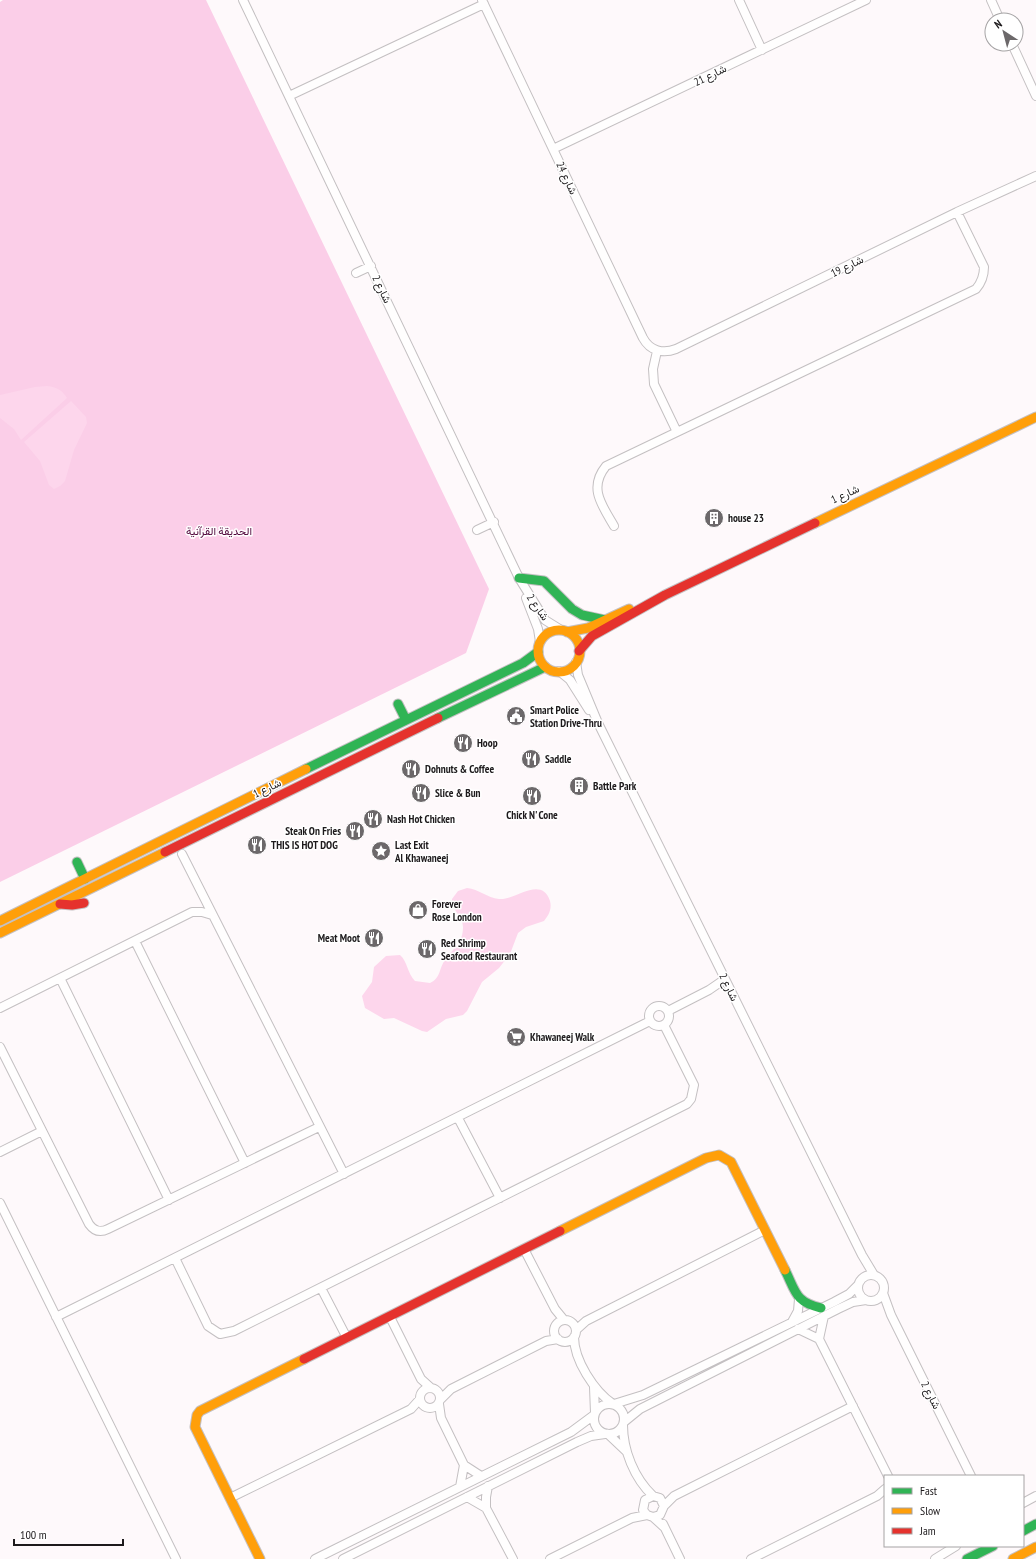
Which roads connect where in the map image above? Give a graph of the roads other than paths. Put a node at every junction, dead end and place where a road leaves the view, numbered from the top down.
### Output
1 (243, 0) edge
2 (739, 0) edge
3 (866, 0) edge
4 (991, 0) edge
5 (483, 2) edge
6 (996, 12) edge
7 (762, 50) junction
8 (1016, 52) edge
9 (289, 96) junction
10 (1036, 96) edge
11 (554, 149) junction
12 (1036, 176) edge
13 (957, 212) junction
14 (371, 266) junction
15 (356, 273) dead end
16 (657, 351) junction
17 (1036, 417) edge
18 (676, 432) junction
19 (494, 522) junction
20 (614, 526) dead end
21 (477, 530) dead end
22 (519, 578) junction
23 (665, 595) junction
24 (605, 620) junction
25 (564, 631) junction
26 (540, 642) junction
27 (579, 651) junction
28 (538, 652) junction
29 (576, 662) junction
30 (545, 666) junction
31 (560, 672) junction
32 (398, 704) dead end
33 (596, 718) junction
34 (406, 720) junction
35 (182, 854) dead end
36 (77, 862) dead end
37 (85, 879) junction
38 (202, 895) junction
39 (84, 903) dead end
40 (60, 904) junction
41 (192, 912) junction
42 (212, 915) junction
43 (0, 921) edge
44 (0, 933) edge
45 (135, 941) junction
46 (60, 978) junction
47 (727, 982) junction
48 (0, 1008) edge
49 (668, 1011) junction
50 (650, 1021) junction
51 (664, 1025) junction
52 (0, 1047) edge
53 (458, 1118) junction
54 (319, 1127) junction
55 (42, 1131) junction
56 (0, 1152) edge
57 (245, 1163) junction
58 (344, 1174) junction
59 (500, 1198) junction
60 (169, 1200) junction
61 (0, 1203) edge
62 (766, 1230) junction
63 (524, 1249) junction
64 (862, 1256) junction
65 (175, 1258) junction
66 (874, 1275) junction
67 (860, 1282) junction
68 (321, 1288) junction
69 (883, 1293) junction
70 (799, 1298) junction
71 (869, 1300) junction
72 (555, 1309) junction
73 (822, 1312) junction
74 (891, 1315) junction
75 (56, 1317) junction
76 (390, 1317) junction
77 (568, 1321) junction
78 (586, 1321) junction
79 (792, 1322) junction
80 (798, 1330) junction
81 (575, 1334) junction
82 (559, 1335) junction
83 (347, 1338) junction
84 (819, 1339) junction
85 (574, 1349) junction
86 (421, 1379) junction
87 (594, 1387) junction
88 (434, 1389) junction
89 (451, 1389) junction
90 (421, 1396) junction
91 (440, 1401) junction
92 (613, 1404) junction
93 (853, 1406) junction
94 (427, 1408) junction
95 (411, 1409) junction
96 (595, 1414) junction
97 (440, 1418) junction
98 (624, 1424) junction
99 (607, 1434) junction
100 (626, 1452) junction
101 (464, 1466) junction
102 (888, 1475) edge
103 (971, 1475) edge
104 (481, 1476) junction
105 (488, 1486) junction
106 (644, 1486) junction
107 (460, 1487) junction
108 (884, 1490) edge
109 (674, 1496) junction
110 (1036, 1496) edge
111 (467, 1497) junction
112 (656, 1497) junction
113 (230, 1498) junction
114 (1024, 1502) edge
115 (486, 1508) junction
116 (647, 1510) junction
117 (663, 1510) junction
118 (1036, 1524) edge
119 (664, 1527) junction
120 (1024, 1530) edge
121 (954, 1547) edge
122 (991, 1547) edge
123 (1036, 1547) edge
124 (511, 1558) edge
125 (176, 1559) edge
126 (260, 1559) edge
127 (315, 1559) edge
128 (343, 1559) edge
129 (550, 1559) edge
130 (680, 1559) edge
131 (751, 1559) edge
132 (935, 1559) edge
133 (967, 1559) edge
134 (1013, 1559) edge

1 - 9 street, شارع 2
2 - 7 street
3 - 7 street, شارع 21
4 - 6 street
5 - 9 street
5 - 11 street, شارع 24
7 - 11 street, شارع 21
8 - 10 street
9 - 14 street, شارع 2
11 - 16 street, شارع 24
12 - 13 street, شارع 19
13 - 16 street, شارع 19
13 - 18 street
14 - 15 street
14 - 19 street, شارع 2
16 - 18 street
17 - 23 main road, شارع 1
18 - 20 street
19 - 21 street
19 - 22 street, شارع 2
22 - 24 main road
22 - 25 street, شارع 2
22 - 26 street, شارع 2
23 - 24 main road, شارع 1
23 - 27 main road, شارع 1
24 - 25 main road, شارع 1
25 - 26 main road
25 - 27 main road
26 - 28 main road
27 - 29 main road
28 - 30 main road
28 - 34 main road, شارع 1
29 - 31 main road
29 - 33 street, شارع 2
30 - 31 main road
30 - 40 main road, شارع 1
31 - 33 street, شارع 2
32 - 34 main road
33 - 47 street, شارع 2
34 - 37 main road, شارع 1
35 - 38 street
36 - 37 main road
37 - 43 main road, شارع 1
38 - 41 street
38 - 42 street
39 - 40 main road
40 - 44 main road, شارع 1
41 - 42 street
41 - 45 street
42 - 54 street
45 - 46 street
45 - 57 street
46 - 48 street
46 - 60 street
47 - 49 street
47 - 64 street, شارع 2
49 - 50 street
49 - 51 street
50 - 51 street
50 - 53 street
51 - 59 street
52 - 55 street
53 - 58 street
53 - 59 street
54 - 57 street
54 - 58 street
55 - 56 street
55 - 60 street
57 - 60 street
58 - 65 street
59 - 68 street
61 - 75 street
62 - 63 main road
62 - 70 main road
62 - 78 street
63 - 72 street
63 - 76 main road
64 - 66 street, شارع 2
64 - 67 street, شارع 2
65 - 68 street
65 - 75 street
66 - 67 street
66 - 69 street
67 - 71 street
67 - 73 street
68 - 83 street
69 - 71 street
69 - 74 street, شارع 2
70 - 73 main road
70 - 79 street
71 - 73 street
71 - 74 street, شارع 2
72 - 77 street
72 - 82 street
73 - 79 street
73 - 80 street
73 - 84 street
74 - 103 street, شارع 2
75 - 125 street
76 - 83 main road
76 - 86 street
77 - 78 street
77 - 81 street
77 - 82 street
78 - 81 street
79 - 92 street
80 - 84 street
80 - 98 street
81 - 82 street
81 - 85 street
82 - 85 street
82 - 89 street
83 - 113 main road
84 - 93 street
85 - 87 street
86 - 88 street
86 - 90 street
87 - 92 street
87 - 96 street
88 - 89 street
88 - 90 street
88 - 91 street
89 - 91 street
90 - 94 street
90 - 95 street
91 - 94 street
91 - 97 street
92 - 96 street
92 - 98 street
93 - 102 street
93 - 109 street
94 - 95 street
94 - 97 street
95 - 113 street
96 - 99 street
96 - 104 street
97 - 101 street
98 - 99 street
98 - 100 street
99 - 100 street
99 - 105 street
100 - 106 street
101 - 104 street
101 - 107 street
104 - 107 street
105 - 111 street
105 - 115 street
106 - 112 street
106 - 116 street
107 - 127 street
108 - 131 street
109 - 112 street
109 - 117 street
110 - 114 street
111 - 115 street
111 - 128 street
112 - 116 street
112 - 117 street
113 - 126 main road
115 - 124 street
116 - 117 street
116 - 119 street
116 - 129 street
117 - 119 street
118 - 120 main road
119 - 130 street
121 - 132 street
122 - 133 main road
123 - 134 main road

